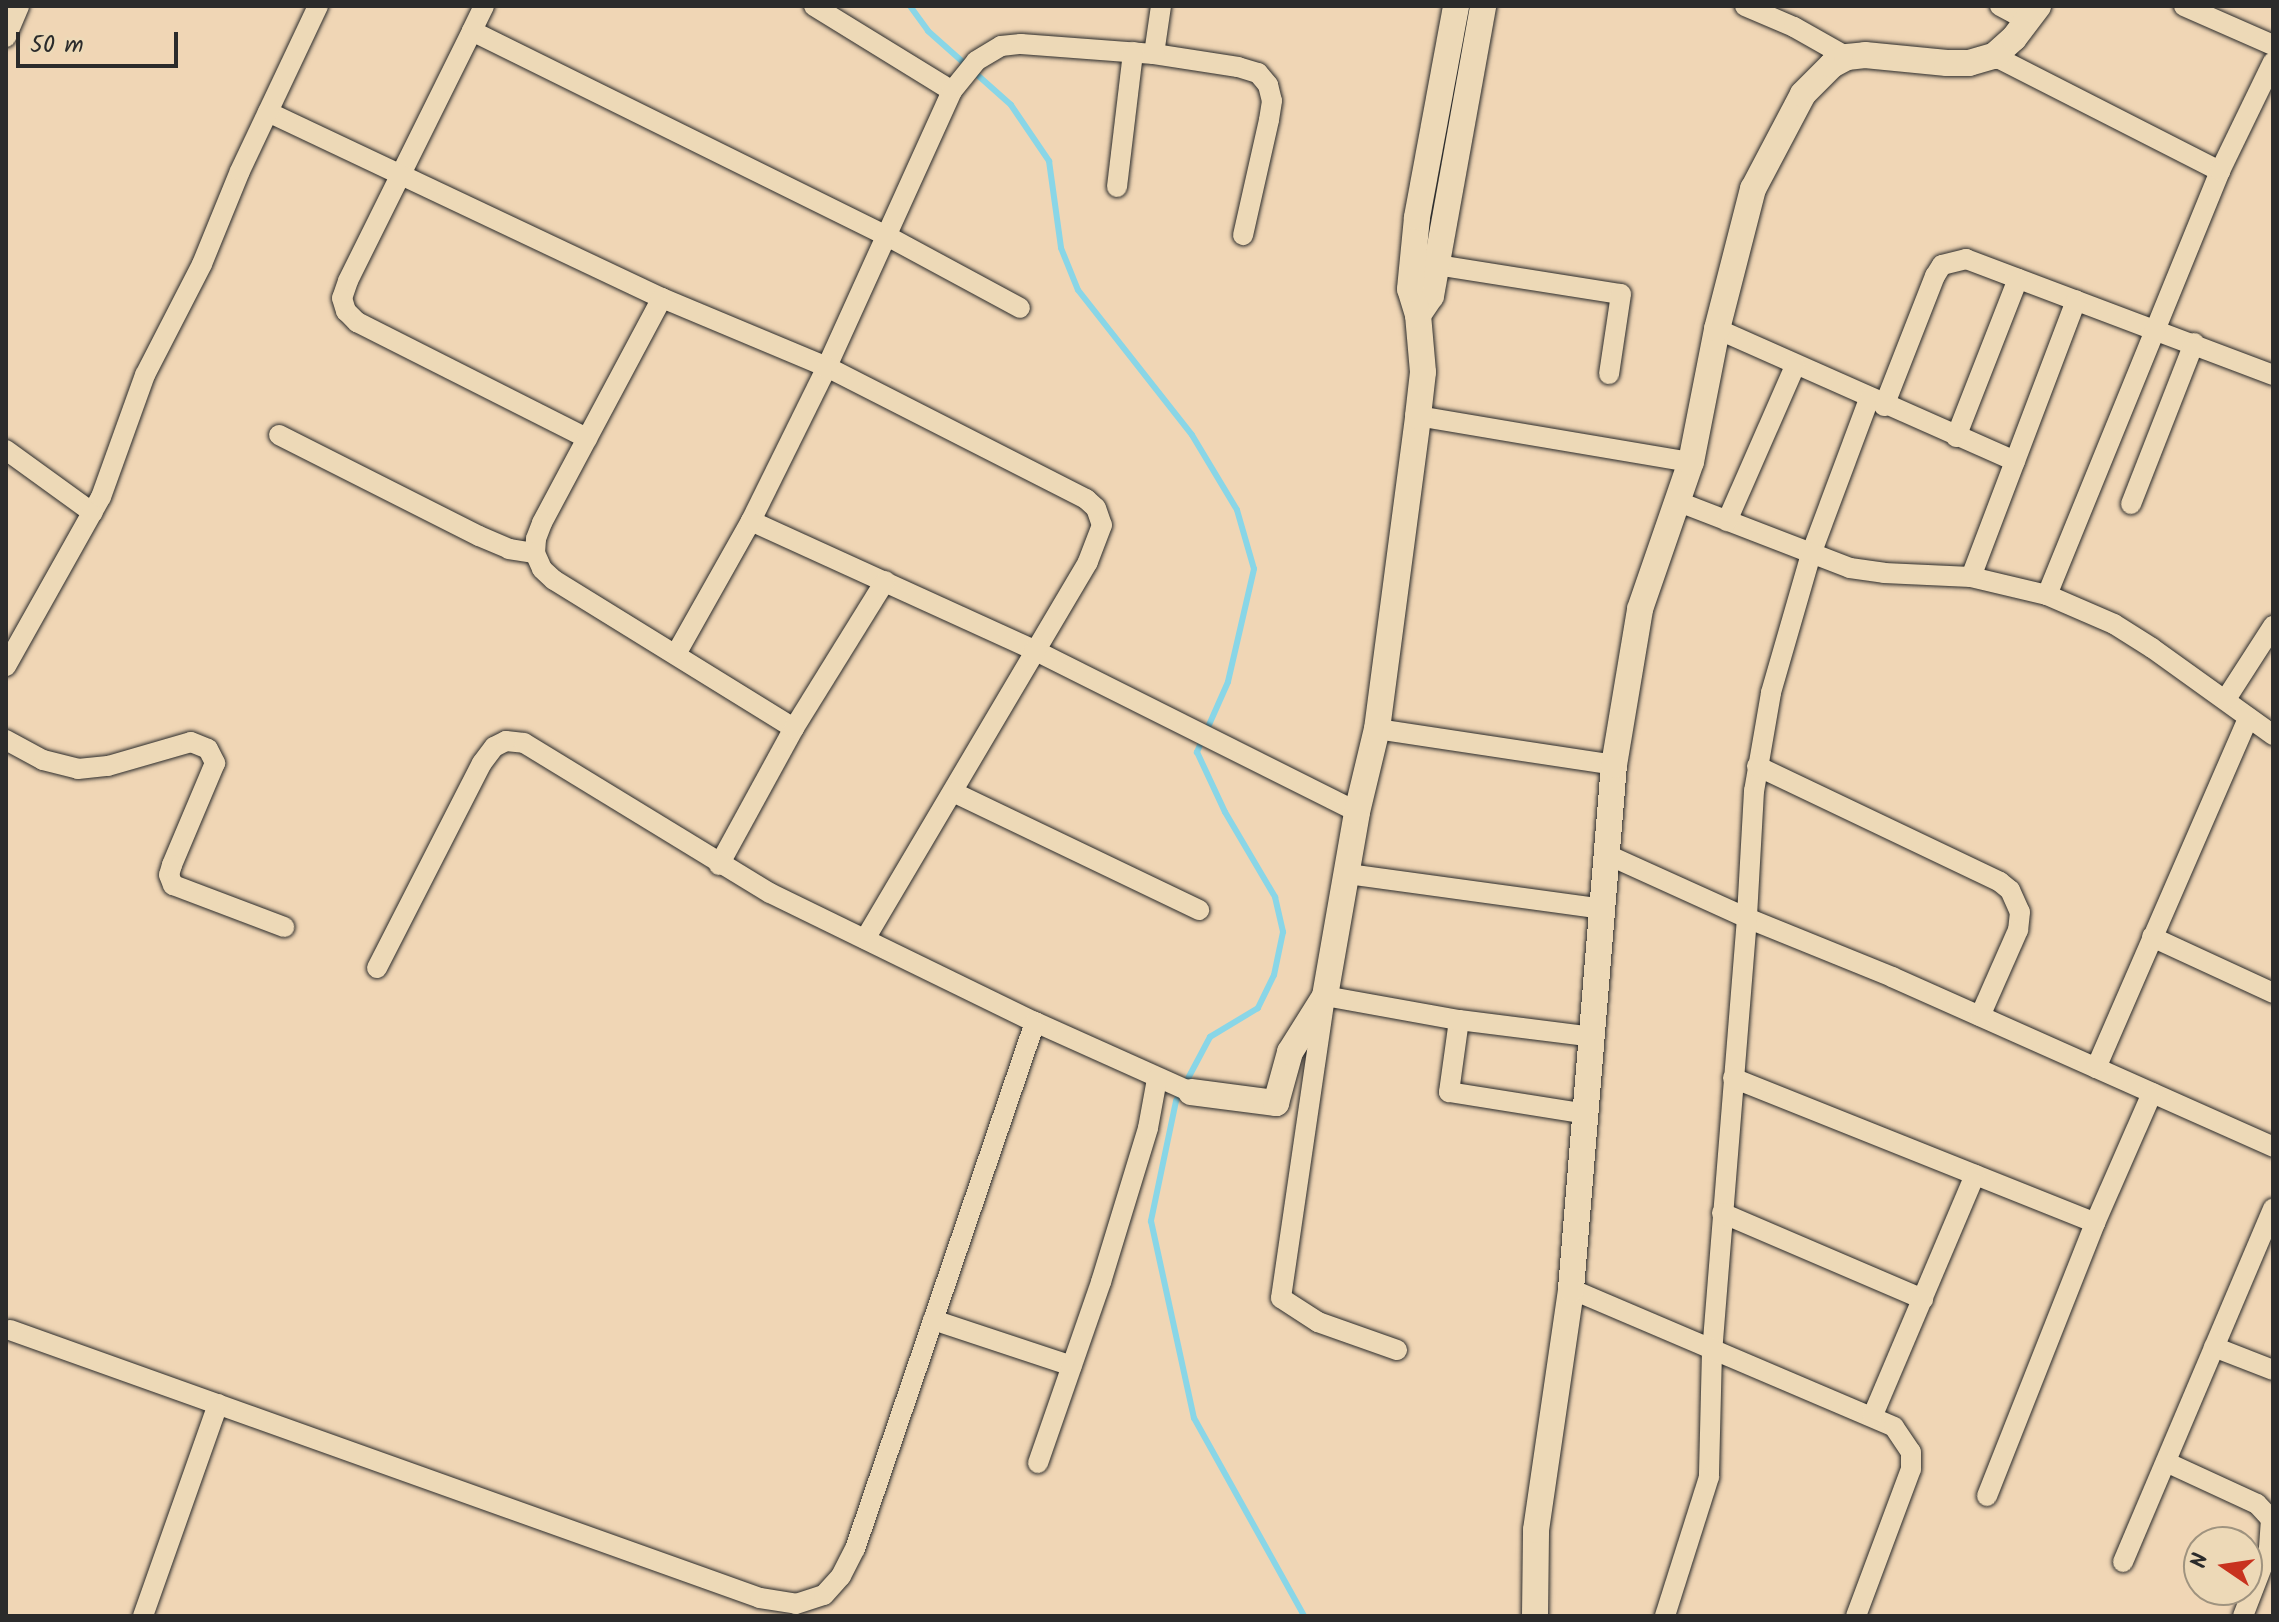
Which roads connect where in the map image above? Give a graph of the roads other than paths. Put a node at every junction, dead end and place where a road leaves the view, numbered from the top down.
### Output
1 (19, 6) edge
2 (318, 6) edge
3 (484, 6) edge
4 (814, 6) edge
5 (1161, 6) edge
6 (1456, 6) edge
7 (1483, 6) edge
8 (1745, 6) edge
9 (2000, 6) edge
10 (2184, 6) edge
11 (2033, 14) edge
12 (472, 31) junction
13 (6, 37) edge
14 (2273, 45) edge
15 (1133, 52) junction
16 (1154, 54) junction
17 (1994, 56) junction
18 (1847, 57) junction
19 (2273, 62) edge
20 (954, 88) junction
21 (268, 112) junction
22 (2220, 171) junction
23 (400, 173) junction
24 (1117, 187) dead end
25 (1243, 235) dead end
26 (887, 236) junction
27 (1437, 265) junction
28 (2018, 279) junction
29 (662, 298) junction
30 (2076, 300) junction
31 (1020, 308) dead end
32 (1418, 315) junction
33 (1717, 329) junction
34 (2158, 329) junction
35 (2194, 343) junction
36 (1795, 366) junction
37 (827, 367) junction
38 (1609, 374) dead end
39 (2273, 375) edge
40 (1876, 403) junction
41 (1418, 416) junction
42 (279, 435) dead end
43 (1956, 437) junction
44 (587, 438) junction
45 (6, 450) edge
46 (2015, 461) junction
47 (1691, 462) junction
48 (1679, 502) junction
49 (2131, 504) dead end
50 (93, 513) junction
51 (751, 521) junction
52 (1727, 521) junction
53 (535, 553) junction
54 (1811, 554) junction
55 (1971, 577) junction
56 (885, 581) junction
57 (2047, 595) junction
58 (2273, 626) edge
59 (1034, 650) junction
60 (676, 654) junction
61 (6, 666) edge
62 (2226, 699) junction
63 (2248, 718) junction
64 (794, 728) junction
65 (1377, 729) junction
66 (2273, 735) edge
67 (6, 740) edge
68 (1614, 765) junction
69 (1757, 766) junction
70 (953, 792) junction
71 (1357, 812) junction
72 (1608, 855) junction
73 (719, 865) junction
74 (1348, 874) junction
75 (1602, 909) junction
76 (1199, 910) dead end
77 (1747, 918) junction
78 (284, 927) dead end
79 (2152, 937) junction
80 (865, 939) junction
81 (377, 968) dead end
82 (2272, 989) edge
83 (1325, 996) junction
84 (1980, 1016) junction
85 (1459, 1020) junction
86 (1035, 1022) junction
87 (1593, 1037) junction
88 (2096, 1068) junction
89 (1733, 1078) junction
90 (1173, 1085) junction
91 (2152, 1093) junction
92 (1586, 1114) junction
93 (2273, 1147) edge
94 (1975, 1175) junction
95 (2273, 1208) edge
96 (1722, 1213) junction
97 (2095, 1223) junction
98 (1571, 1289) junction
99 (1923, 1299) junction
100 (933, 1320) junction
101 (10, 1330) dead end
102 (2214, 1347) junction
103 (1397, 1350) dead end
104 (1712, 1351) junction
105 (1072, 1366) junction
106 (2273, 1370) edge
107 (218, 1404) junction
108 (1873, 1415) junction
109 (2166, 1462) junction
110 (1038, 1463) dead end
111 (1987, 1496) dead end
112 (2123, 1562) dead end
113 (143, 1616) edge
114 (1535, 1616) edge
115 (1665, 1616) edge
116 (1856, 1616) edge
117 (2243, 1616) edge

1 - 13 street
2 - 21 street
3 - 12 street
4 - 20 street
5 - 16 street
6 - 32 street
7 - 27 street
8 - 18 street
9 - 11 street
10 - 14 street
11 - 17 street
12 - 23 street
12 - 26 street
15 - 16 street
15 - 20 street
15 - 24 street
16 - 25 street
17 - 18 street
17 - 22 street
18 - 33 street
19 - 22 street
20 - 26 street
21 - 23 street
21 - 50 street
22 - 34 street
23 - 29 street
23 - 44 street
26 - 31 street
26 - 37 street
27 - 32 street
27 - 38 street
28 - 30 street
28 - 40 street
28 - 43 street
29 - 37 street
29 - 44 street
30 - 34 street
30 - 46 street
32 - 41 street
33 - 36 street
33 - 47 street
34 - 35 street
34 - 57 street
35 - 39 street
35 - 49 street
36 - 40 street
36 - 52 street
37 - 51 street
37 - 59 street
40 - 43 street
40 - 54 street
41 - 47 street
41 - 65 street
42 - 53 street
43 - 46 street
44 - 53 street
45 - 50 street
46 - 55 street
47 - 48 street
48 - 52 street
48 - 68 street
50 - 61 street
51 - 56 street
51 - 60 street
52 - 54 street
53 - 60 street
54 - 55 street
54 - 69 street
55 - 57 street
56 - 59 street
56 - 64 street
57 - 62 street
58 - 62 street
59 - 70 street
59 - 71 street
60 - 64 street
62 - 63 street
63 - 66 street
63 - 79 street
64 - 73 street
65 - 68 street
65 - 71 street
67 - 78 street
68 - 72 street
69 - 77 street
69 - 84 street
70 - 76 street
70 - 80 street
71 - 74 street
72 - 75 street
72 - 77 street
73 - 80 street
73 - 81 street
74 - 75 street
74 - 83 street
75 - 87 street
77 - 84 street
77 - 89 street
79 - 82 street
79 - 88 street
80 - 86 street
83 - 85 street
83 - 90 street
83 - 103 street
84 - 88 street
85 - 87 street
85 - 92 street
86 - 90 street
86 - 100 street
87 - 92 street
88 - 91 street
89 - 94 street
89 - 96 street
90 - 105 street
91 - 93 street
91 - 97 street
92 - 98 street
94 - 97 street
94 - 99 street
95 - 102 street
96 - 99 street
96 - 104 street
97 - 111 street
98 - 104 street
98 - 114 street
99 - 108 street
100 - 105 street
100 - 107 street
101 - 107 street
102 - 106 street
102 - 109 street
104 - 108 street
104 - 115 street
105 - 110 street
107 - 113 street
108 - 116 street
109 - 112 street
109 - 117 street

